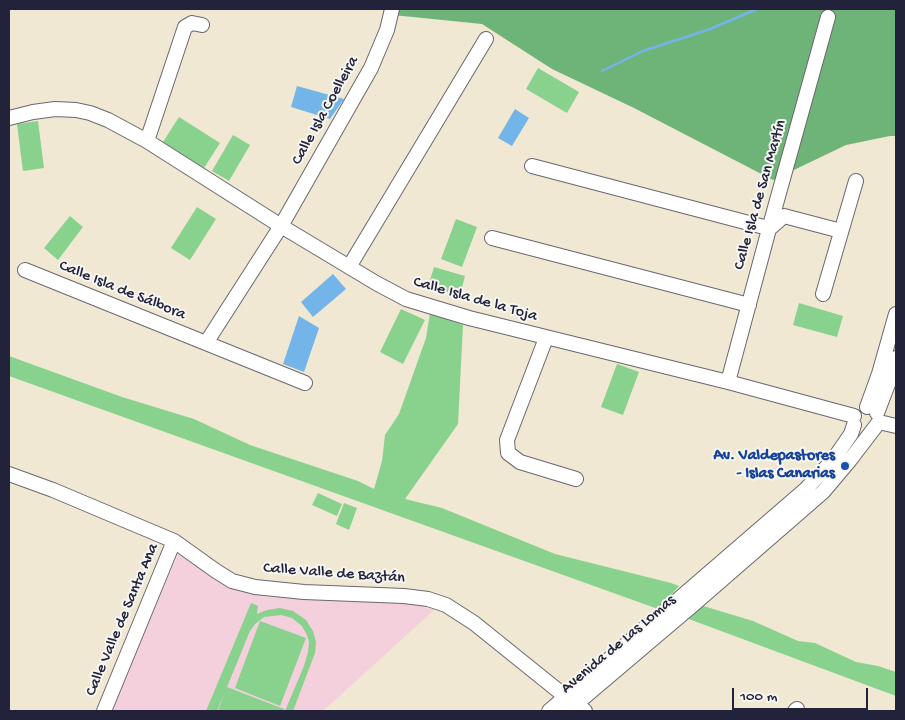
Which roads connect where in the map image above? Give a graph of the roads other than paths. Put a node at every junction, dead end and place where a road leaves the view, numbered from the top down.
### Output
1 (392, 9) edge
2 (828, 17) dead end
3 (202, 25) dead end
4 (486, 39) dead end
5 (9, 118) edge
6 (147, 141) junction
7 (532, 166) dead end
8 (856, 181) dead end
9 (281, 226) junction
10 (769, 230) junction
11 (841, 231) junction
12 (492, 238) dead end
13 (349, 267) junction
14 (25, 270) dead end
15 (823, 294) dead end
16 (749, 304) junction
17 (896, 314) edge
18 (546, 338) junction
19 (206, 344) junction
20 (896, 358) edge
21 (728, 382) junction
22 (305, 384) dead end
23 (873, 419) junction
24 (854, 421) junction
25 (896, 426) edge
26 (9, 474) edge
27 (576, 479) dead end
28 (174, 542) junction
29 (574, 706) edge
30 (104, 711) edge
31 (549, 711) edge

1 - 9 street, Calle Isla Coelleira
2 - 10 street, Calle Isla de San Martín
3 - 6 street
4 - 13 street
5 - 6 street, Calle Isla de la Toja
6 - 9 street, Calle Isla de la Toja
7 - 10 street
8 - 11 street
9 - 13 street, Calle Isla de la Toja
9 - 19 street
10 - 11 street
10 - 16 street, Calle Isla de San Martín
11 - 15 street
12 - 16 street
13 - 18 street, Calle Isla de la Toja
14 - 19 street, Calle Isla de Sálbora
16 - 21 street, Calle Isla de San Martín
17 - 23 street
18 - 21 street, Calle Isla de la Toja
18 - 27 street
19 - 22 street, Calle Isla de Sálbora
20 - 23 street
21 - 24 street, Calle Isla de la Toja
23 - 24 street
23 - 24 street, Calle Isla de la Toja
23 - 25 street, Calle Isla de la Toja
23 - 29 street, Avenida de Las Lomas
24 - 29 street, Avenida de Las Lomas
26 - 28 street, Calle Valle de Baztán
28 - 29 street, Calle Valle de Baztán
28 - 30 street, Calle Valle de Santa Ana
29 - 31 street, Avenida de Las Lomas

